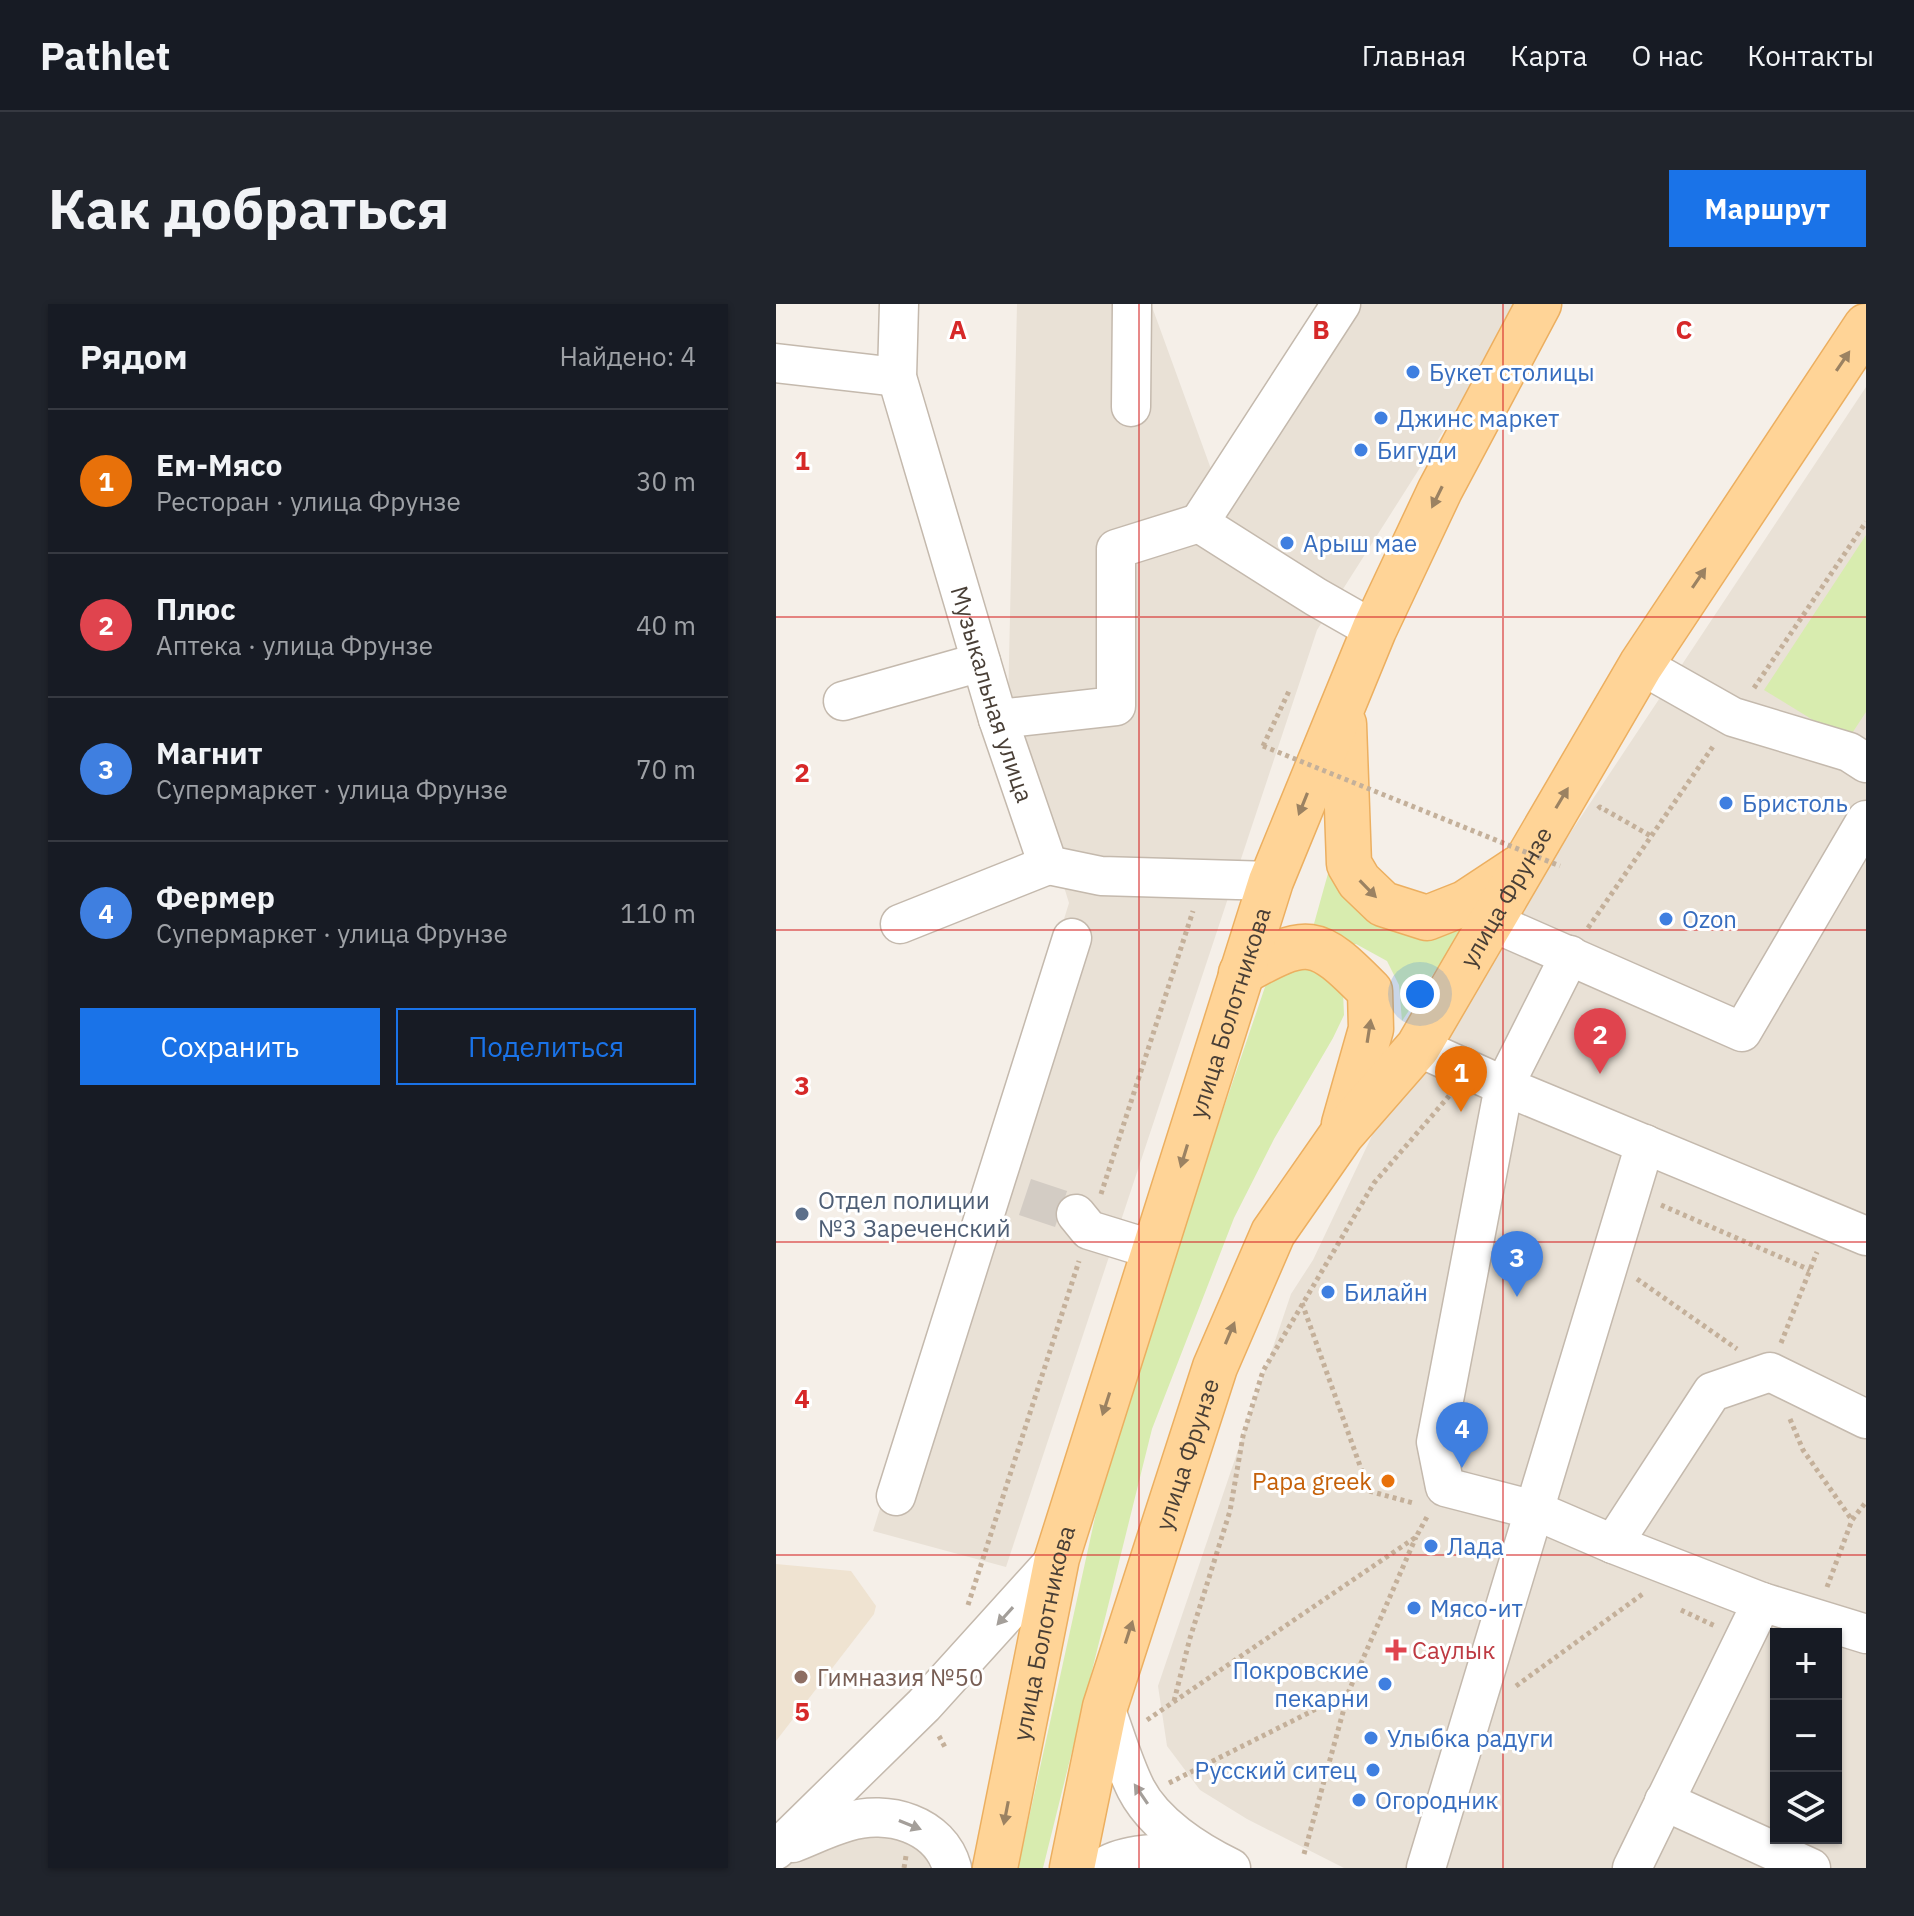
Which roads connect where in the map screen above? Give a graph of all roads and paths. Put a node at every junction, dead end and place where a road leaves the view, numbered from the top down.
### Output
1 (899, 304) edge
2 (1132, 304) edge
3 (1341, 304) edge
4 (1539, 304) edge
5 (1866, 326) edge
6 (776, 363) edge
7 (897, 377) junction
8 (1131, 407) dead end
9 (1866, 522) edge
10 (1199, 523) junction
11 (1374, 630) junction
12 (981, 662) junction
13 (1641, 665) junction
14 (1290, 689) dead end
15 (843, 701) dead end
16 (1343, 706) junction
17 (1733, 717) junction
18 (998, 719) junction
19 (1860, 747) edge
20 (1600, 807) dead end
21 (1866, 820) edge
22 (1651, 836) junction
23 (1048, 865) junction
24 (1541, 866) junction
25 (1203, 879) junction
26 (1271, 881) junction
27 (1492, 922) junction
28 (900, 924) dead end
29 (1072, 938) dead end
30 (1570, 955) junction
31 (1241, 973) junction
32 (1418, 1047) junction
33 (1487, 1078) junction
34 (1342, 1134) junction
35 (1645, 1144) junction
36 (1631, 1191) junction
37 (1083, 1222) junction
38 (1866, 1236) edge
39 (1154, 1250) junction
40 (1610, 1260) junction
41 (1810, 1270) dead end
42 (1302, 1303) junction
43 (1770, 1372) junction
44 (1866, 1419) edge
45 (1429, 1495) junction
46 (896, 1496) dead end
47 (1866, 1502) edge
48 (1534, 1510) junction
49 (1416, 1537) junction
50 (1613, 1544) junction
51 (1057, 1558) junction
52 (1645, 1592) dead end
53 (1762, 1602) junction
54 (968, 1606) dead end
55 (1816, 1617) junction
56 (1866, 1634) edge
57 (1348, 1693) junction
58 (1174, 1701) junction
59 (1105, 1707) junction
60 (1470, 1719) junction
61 (1147, 1720) dead end
62 (1173, 1779) dead end
63 (1664, 1801) junction
64 (776, 1850) edge
65 (1195, 1851) junction
66 (1304, 1854) dead end
67 (952, 1868) edge
68 (995, 1868) edge
69 (1072, 1868) edge
70 (1102, 1868) edge
71 (1231, 1868) edge
72 (1426, 1868) edge
73 (1632, 1868) edge
74 (1811, 1868) edge

1 - 7 street, Музыкальная улица
2 - 8 street
3 - 10 street
4 -> 11 main road, улица Болотникова
13 -> 5 main road, улица Фрунзе
6 - 7 street
7 - 12 street, Музыкальная улица
9 - 17 path
10 - 11 street
10 - 18 street
11 - 16 main road, улица Болотникова
12 - 15 street
12 - 18 street, Музыкальная улица
13 - 17 street
24 -> 13 main road, улица Фрунзе
14 - 24 path, bridge
16 -> 24 main road
16 -> 26 main road, улица Болотникова
17 - 19 street
17 - 22 path
18 - 23 street, Музыкальная улица
20 - 22 path
21 - 30 street
22 - 30 path
23 - 25 street
23 - 28 street
24 - 27 main road, улица Фрунзе
25 - 26 street
25 - 37 path
26 - 31 main road, улица Болотникова
27 - 30 street
27 - 32 main road, улица Фрунзе
29 - 46 street
30 - 33 street
34 -> 31 main road
31 -> 39 main road, улица Болотникова
32 - 33 street
32 - 34 main road, улица Фрунзе
33 - 35 street
33 - 42 path
33 - 45 street
59 -> 34 main road, улица Фрунзе
35 - 36 street
35 - 38 street
36 - 40 street
36 - 41 path
37 - 39 street
37 - 54 path
39 -> 51 main road, улица Болотникова
40 - 43 path
40 - 48 street
42 - 45 path
42 - 58 path
43 - 44 street
43 - 50 street
45 - 48 street
45 - 49 path
47 - 55 path
48 - 50 street
48 - 60 street
49 - 57 path
49 - 58 path
50 - 53 street
51 -> 64 street
51 -> 68 main road, улица Болотникова
52 - 60 path
53 - 55 street
53 - 63 street
55 - 56 street
57 - 62 path
57 - 66 path
58 - 61 path
65 -> 59 street
59 - 69 main road, улица Фрунзе
60 - 72 street
63 - 73 street
63 - 74 street
64 -> 67 street
65 - 70 street
65 - 71 street

